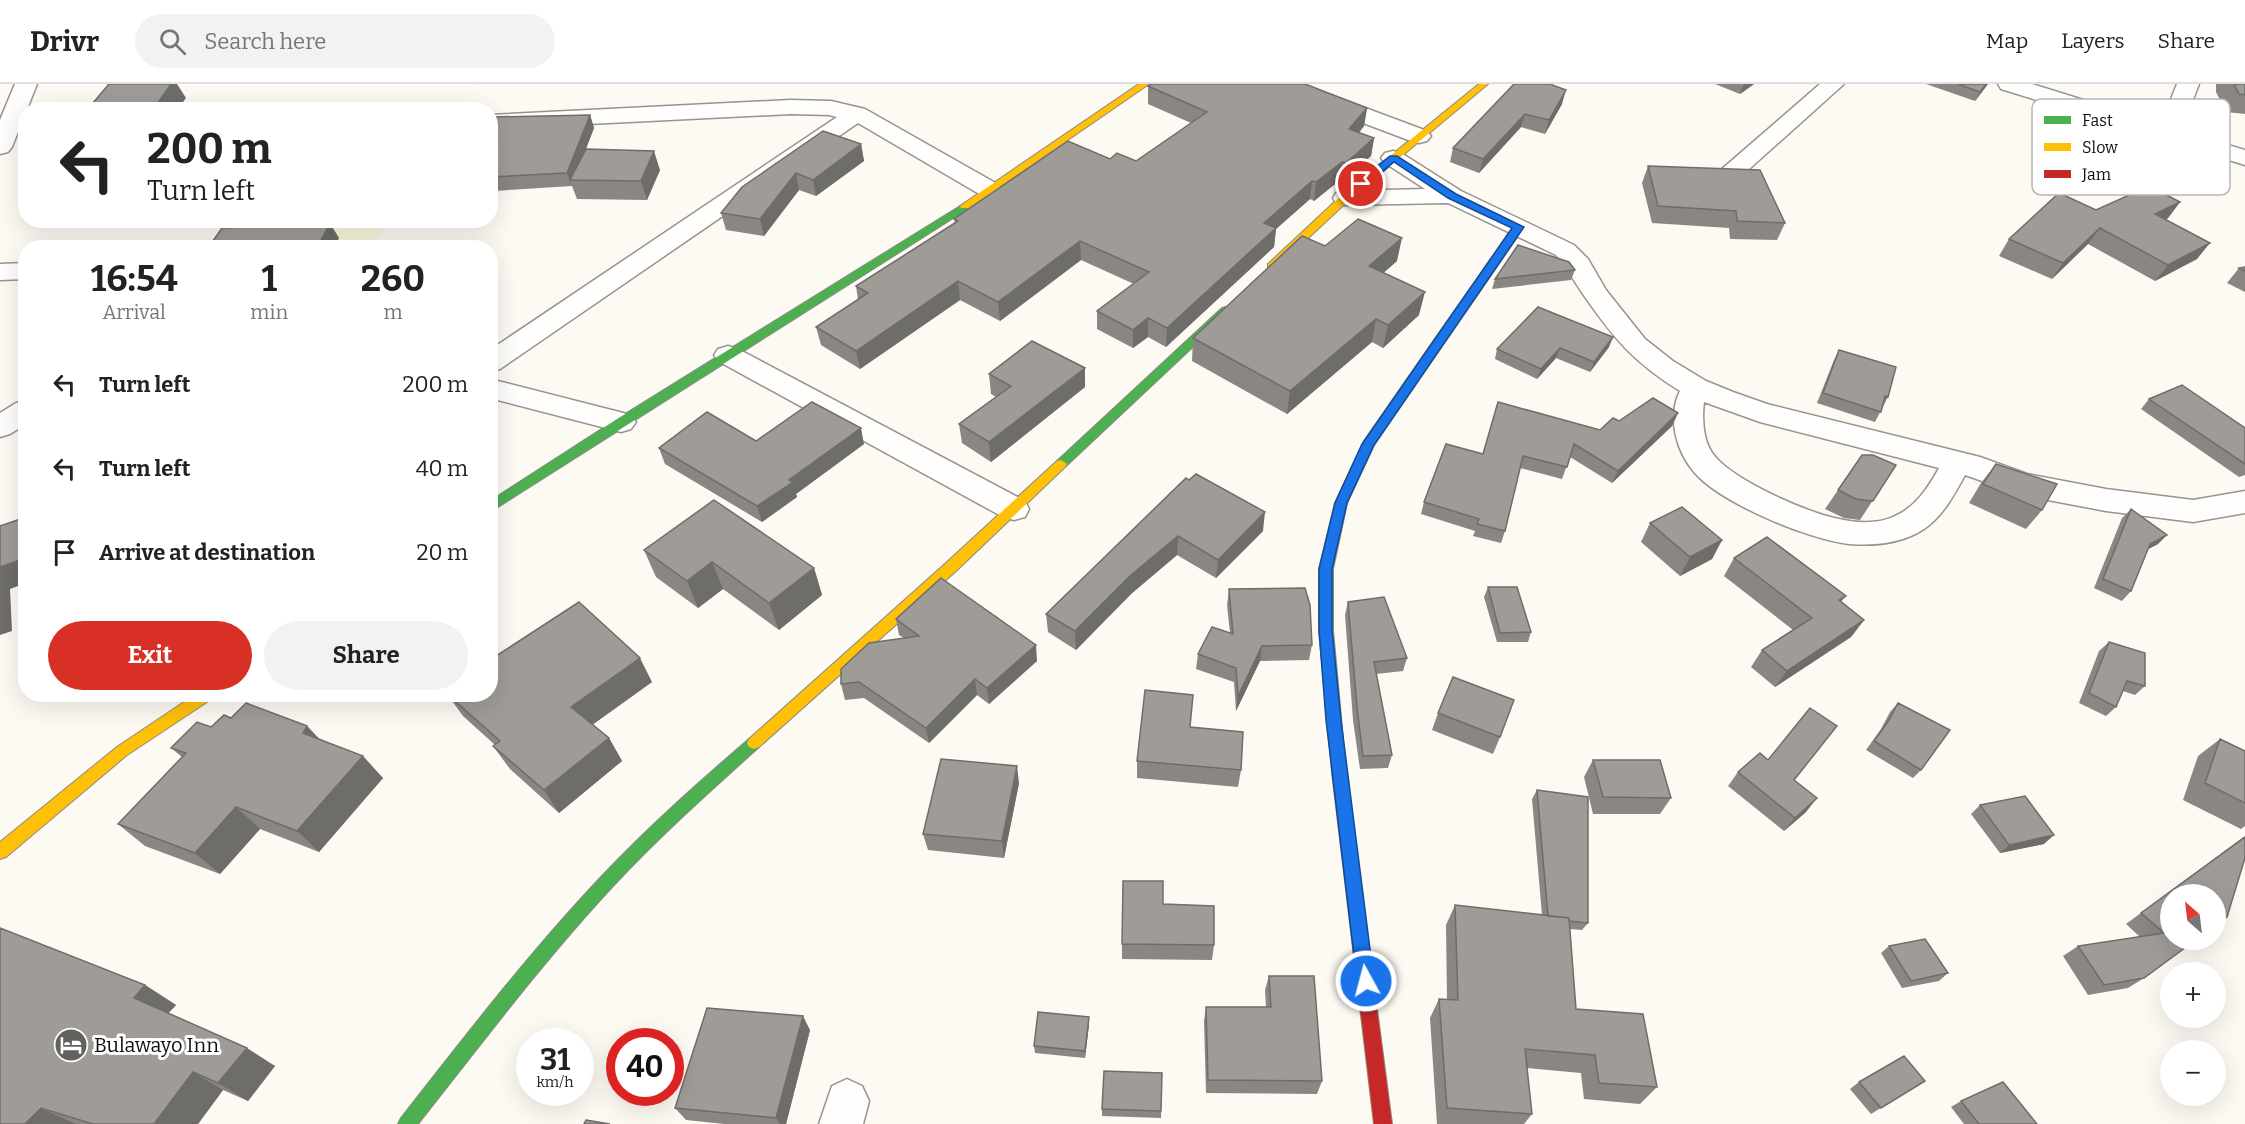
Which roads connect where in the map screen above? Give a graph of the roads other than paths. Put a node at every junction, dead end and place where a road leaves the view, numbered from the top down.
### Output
1 (26, 84) edge
2 (814, 84) edge
3 (1145, 84) edge
4 (1281, 84) edge
5 (1484, 84) edge
6 (1833, 84) edge
7 (2009, 84) edge
8 (2188, 84) edge
9 (2056, 99) edge
10 (2182, 99) edge
11 (19, 102) edge
12 (18, 103) edge
13 (851, 113) junction
14 (498, 122) edge
15 (1419, 136) junction
16 (18, 146) edge
17 (0, 147) edge
18 (2230, 154) edge
19 (1393, 158) junction
20 (2245, 158) edge
21 (1730, 174) edge
22 (990, 190) junction
23 (1452, 196) junction
24 (1345, 198) junction
25 (1518, 227) junction
26 (18, 271) edge
27 (0, 272) edge
28 (1258, 280) edge
29 (1240, 296) edge
30 (728, 355) junction
31 (498, 357) edge
32 (1696, 388) junction
33 (498, 390) edge
34 (18, 415) edge
35 (621, 422) junction
36 (0, 427) edge
37 (1957, 462) junction
38 (2245, 502) edge
39 (498, 503) edge
40 (1014, 509) junction
41 (196, 702) edge
42 (0, 852) edge
43 (407, 1124) edge
44 (1383, 1124) edge

1 - 11 street
2 - 13 street
3 - 22 street
4 - 15 street
5 - 15 street
6 - 21 street
7 - 9 street
8 - 10 street
12 - 17 street
13 - 14 street
13 - 22 street
13 - 31 street
15 - 19 street
16 - 17 street
18 - 20 street
19 - 23 street
19 - 24 street
22 - 30 street
23 - 24 street
23 - 25 street
24 - 28 street
25 - 32 street
25 - 44 street
26 - 27 street
29 - 40 street
30 - 35 street
30 - 40 street
32 - 37 street
32 - 37 street
33 - 35 street
34 - 36 street
35 - 39 street
37 - 38 street
40 - 43 street
41 - 42 street

